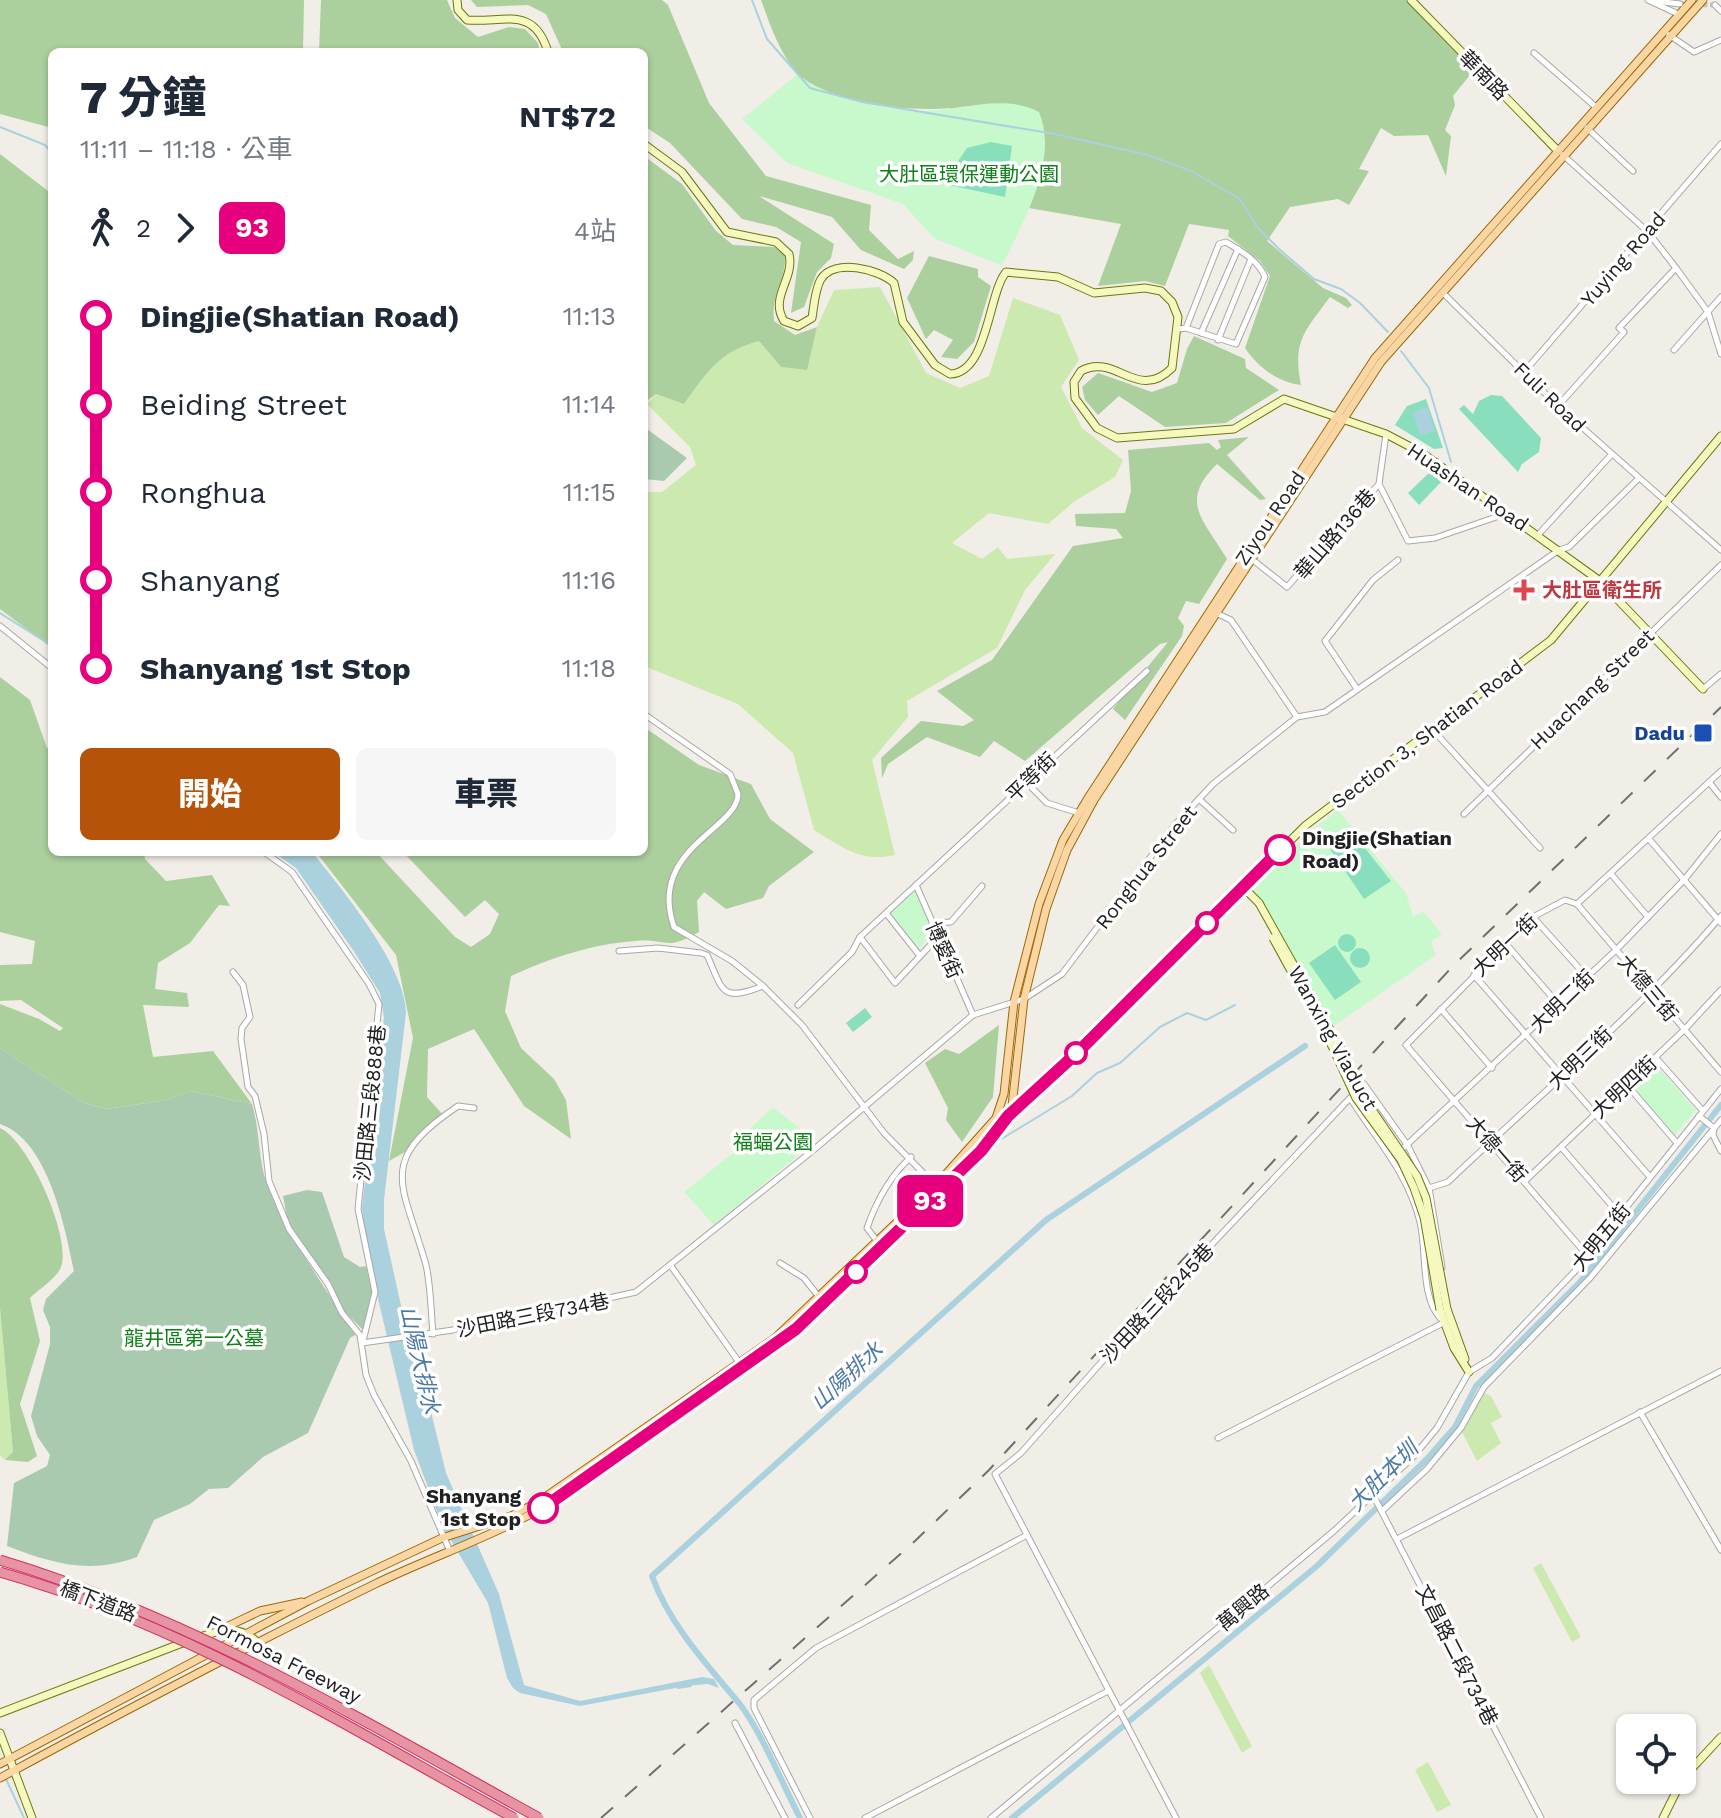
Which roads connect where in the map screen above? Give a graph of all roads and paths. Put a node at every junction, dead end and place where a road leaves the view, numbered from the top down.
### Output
1 (457, 0) edge
2 (1411, 0) edge
3 (1650, 0) edge
4 (1692, 0) edge
5 (1703, 0) edge
6 (1680, 4) dead end
7 (1715, 5) dead end
8 (1721, 11) edge
9 (1678, 14) junction
10 (1669, 35) junction
11 (1721, 40) edge
12 (546, 48) edge
13 (1534, 53) dead end
14 (1598, 110) junction
15 (1587, 128) junction
16 (1721, 144) edge
17 (648, 147) edge
18 (1561, 153) junction
19 (1633, 171) dead end
20 (1648, 232) junction
21 (1238, 249) junction
22 (1251, 259) junction
23 (1676, 268) junction
24 (1438, 289) junction
25 (1721, 297) edge
26 (1708, 312) junction
27 (1182, 328) junction
28 (1201, 333) junction
29 (1218, 340) junction
30 (1674, 350) dead end
31 (1721, 351) edge
32 (1524, 372) junction
33 (1558, 406) junction
34 (1341, 418) junction
35 (1386, 434) junction
36 (1721, 436) edge
37 (1611, 455) junction
38 (1638, 479) junction
39 (1379, 484) junction
40 (1666, 503) junction
41 (1502, 515) dead end
42 (1538, 535) junction
43 (1559, 550) junction
44 (1721, 550) edge
45 (1253, 560) junction
46 (1398, 560) dead end
47 (1721, 565) edge
48 (1600, 581) junction
49 (1212, 611) junction
50 (0, 626) edge
51 (1651, 632) junction
52 (48, 665) edge
53 (1147, 671) dead end
54 (1721, 674) edge
55 (1357, 689) junction
56 (1703, 689) joint
57 (648, 717) edge
58 (1297, 717) junction
59 (1433, 730) junction
60 (1721, 771) edge
61 (1026, 782) junction
62 (1709, 782) junction
63 (1488, 792) junction
64 (1721, 797) edge
65 (1199, 799) junction
66 (1079, 813) junction
67 (1464, 814) dead end
68 (1233, 830) dead end
69 (1721, 834) edge
70 (1649, 839) junction
71 (1540, 848) dead end
72 (270, 856) edge
73 (1611, 874) junction
74 (1684, 880) junction
75 (916, 885) junction
76 (982, 886) dead end
77 (1243, 887) junction
78 (1046, 895) junction
79 (1577, 904) junction
80 (886, 913) junction
81 (1533, 917) junction
82 (1648, 917) junction
83 (1720, 919) edge
84 (932, 923) junction
85 (860, 937) junction
86 (938, 937) junction
87 (1506, 944) junction
88 (1616, 950) junction
89 (619, 951) dead end
90 (920, 957) junction
91 (233, 972) dead end
92 (1474, 975) junction
93 (1587, 977) junction
94 (763, 986) junction
95 (1650, 991) junction
96 (1720, 995) edge
97 (1024, 999) junction
98 (1014, 1002) junction
99 (798, 1005) dead end
100 (1559, 1005) junction
101 (1441, 1009) junction
102 (973, 1015) junction
103 (1684, 1030) junction
104 (1528, 1035) junction
105 (1406, 1045) joint
106 (1656, 1058) junction
107 (1492, 1068) junction
108 (1721, 1072) edge
109 (1562, 1075) junction
110 (1364, 1084) dead end
111 (1627, 1085) junction
112 (1721, 1089) edge
113 (1456, 1101) junction
114 (863, 1105) junction
115 (1378, 1106) junction
116 (474, 1108) dead end
117 (1596, 1113) junction
118 (1701, 1113) junction
119 (1008, 1116) junction
120 (1362, 1117) junction
121 (996, 1118) junction
122 (1721, 1120) edge
123 (1714, 1128) junction
124 (1490, 1141) junction
125 (1677, 1143) junction
126 (1408, 1146) junction
127 (1561, 1147) junction
128 (1721, 1151) edge
129 (911, 1157) junction
130 (1392, 1157) junction
131 (1650, 1177) junction
132 (1525, 1181) junction
133 (938, 1188) junction
134 (1429, 1188) junction
135 (1620, 1215) junction
136 (877, 1241) junction
137 (1587, 1255) junction
138 (780, 1263) dead end
139 (671, 1266) junction
140 (851, 1271) junction
141 (819, 1297) junction
142 (1447, 1321) junction
143 (433, 1334) junction
144 (362, 1343) junction
145 (742, 1366) junction
146 (1721, 1371) edge
147 (1469, 1372) junction
148 (1640, 1412) junction
149 (1218, 1438) dead end
150 (1372, 1493) junction
151 (1382, 1511) junction
152 (1027, 1535) junction
153 (446, 1536) junction
154 (1397, 1539) junction
155 (452, 1548) junction
156 (1721, 1550) edge
157 (0, 1560) edge
158 (0, 1569) edge
159 (308, 1601) junction
160 (220, 1630) junction
161 (247, 1632) junction
162 (194, 1639) junction
163 (257, 1642) junction
164 (1108, 1691) junction
165 (1118, 1710) junction
166 (0, 1713) edge
167 (735, 1723) dead end
168 (0, 1733) edge
169 (1721, 1737) edge
170 (10, 1759) junction
171 (0, 1764) edge
172 (1696, 1765) edge
173 (15, 1770) junction
174 (0, 1778) edge
175 (1675, 1794) edge
176 (32, 1818) edge
177 (514, 1818) edge
178 (539, 1818) edge
179 (785, 1818) edge
180 (810, 1818) edge
181 (865, 1818) edge
182 (991, 1818) edge
183 (1176, 1818) edge
184 (1541, 1818) edge
185 (1663, 1818) edge

1 - 12 street
2 - 18 street, 華南路
3 - 6 street
3 - 9 street
4 - 9 main road, Ziyou Road
5 - 10 main road, Ziyou Road
7 - 8 street
9 - 14 main road, Ziyou Road
10 - 11 street
10 - 14 main road, Ziyou Road
13 - 14 street
14 - 15 main road, Ziyou Road
14 - 18 main road, Ziyou Road
15 - 18 main road, Ziyou Road
15 - 19 street
16 - 20 street, Yuying Road
17 - 27 street
18 - 20 street
18 - 24 main road, Ziyou Road
20 - 23 street
20 - 32 street, Yuying Road
21 - 22 street
21 - 27 street
21 - 28 street
22 - 29 street
22 - 29 street
23 - 26 street
23 - 33 street
24 - 32 street, Fuli Road
24 - 34 main road, Ziyou Road
25 - 26 street
26 - 30 street
26 - 31 street
27 - 28 street
27 - 34 street, Huashan Road
28 - 29 street
32 - 33 street, Fuli Road
33 - 37 street, Fuli Road
34 - 35 street, Huashan Road
34 - 45 main road, Ziyou Road
34 - 49 main road, Ziyou Road
35 - 39 street
35 - 42 street, Huashan Road
36 - 40 street, Section 3, Shatian Road
37 - 38 street, Fuli Road
37 - 42 street
38 - 40 street, Fuli Road
38 - 43 street, Ronghua Street
39 - 41 street
39 - 45 street, 華山路136巷
40 - 44 street, Fuli Road
40 - 48 street, Section 3, Shatian Road
42 - 43 street, Huashan Road
43 - 48 street, Huashan Road
43 - 55 street, Ronghua Street
45 - 49 main road, Ziyou Road
46 - 55 street
47 - 51 street, Huachang Street
48 - 51 street, Huashan Road
48 - 59 street, Section 3, Shatian Road
49 - 58 street
49 - 66 main road, Ziyou Road
49 - 78 main road, Ziyou Road
50 - 52 street
51 - 56 street, Huashan Road
51 - 63 street, Huachang Street
53 - 61 street, 平等街
54 - 56 street
55 - 58 street, Ronghua Street
57 - 94 street
58 - 65 street, Ronghua Street
59 - 63 street
59 - 77 street, Section 3, Shatian Road
60 - 62 street, 大明一街
61 - 66 street
61 - 75 street, 平等街
62 - 64 street
62 - 70 street, 大明一街
63 - 67 street, Huachang Street
63 - 71 street
65 - 68 street
65 - 97 street, Ronghua Street
66 - 78 main road, Ziyou Road
69 - 74 street, 大明二街
70 - 73 street, 大明一街
70 - 74 street
72 - 144 street, 沙田路三段888巷
73 - 79 street, 大明一街
73 - 82 street
74 - 82 street, 大明二街
74 - 83 street
75 - 80 street, 平等街
75 - 84 street, 博愛街
76 - 84 street
77 - 119 street, Section 3, Shatian Road
77 - 142 street, Wanxing Viaduct, bridge
78 - 97 main road, Ziyou Road
78 - 98 main road, Ziyou Road
79 - 81 street, 大明一街
79 - 88 street, 大德三街
80 - 85 street, 平等街
80 - 90 street
81 - 87 street, 大明一街
81 - 93 street
82 - 88 street, 大明二街
83 - 95 street, 大明三街
84 - 86 street, 博愛街
85 - 90 street
85 - 99 street, 平等街
86 - 90 street
86 - 102 street, 博愛街
87 - 92 street, 大明一街
87 - 100 street
88 - 93 street, 大明二街
88 - 95 street, 大德三街
89 - 94 street
91 - 144 street
92 - 101 street, 大明一街
92 - 104 street
93 - 100 street, 大明二街
94 - 114 street
95 - 103 street, 大德三街
95 - 109 street, 大明三街
96 - 103 street, 大明四街
97 - 98 street, Ronghua Street
97 - 119 main road, Ziyou Road
98 - 102 street, Ronghua Street
98 - 121 main road, Ziyou Road
100 - 104 street, 大明二街
101 - 105 street, 大明一街
101 - 107 street
102 - 114 street, 沙田路三段734巷
103 - 106 street, 大明四街
103 - 108 street, 大德三街
104 - 107 street, 大明二街
104 - 109 street
105 - 113 street, 大德一街
106 - 111 street, 大明四街
106 - 118 street
107 - 113 street, 大明二街
109 - 117 street
109 - 124 street, 大明三街
110 - 115 street
111 - 117 street, 大明四街
111 - 125 street
112 - 118 street, 大明五街
113 - 124 street, 大德一街
113 - 126 street, 大明二街
114 - 129 street
114 - 139 street, 沙田路三段734巷
115 - 120 street
115 - 126 street
116 - 143 street, 沙田路三段734巷
117 - 127 street, 大明四街
117 - 131 street
118 - 123 street
118 - 125 street, 大明五街
119 - 121 street
119 - 133 main road, Section 3, Shatian Road
120 - 130 street
120 - 152 street, 沙田路三段245巷
121 - 133 main road, Section 3, Shatian Road
122 - 123 street
123 - 128 street
123 - 151 street
124 - 132 street, 大德一街
124 - 134 street, 大明三街
125 - 131 street, 大明五街
126 - 130 street, 大明二街
126 - 134 street
127 - 132 street, 大明四街
127 - 135 street
129 - 133 street
129 - 136 street
130 - 142 street
131 - 135 street, 大明五街
132 - 137 street, 大德一街
133 - 136 main road, Section 3, Shatian Road
133 - 140 main road, Section 3, Shatian Road
134 - 142 street
135 - 137 street, 大明五街
136 - 140 main road, Section 3, Shatian Road
137 - 147 street, 大明五街
138 - 141 street
139 - 143 street, 沙田路三段734巷
139 - 145 street
140 - 141 main road, Section 3, Shatian Road
140 - 145 main road, Section 3, Shatian Road
141 - 145 main road, Section 3, Shatian Road
142 - 147 street, Wanxing Viaduct
142 - 149 street
143 - 144 street, 沙田路三段734巷
144 - 153 street, 沙田路三段888巷
145 - 153 main road, Section 3, Shatian Road
145 - 155 main road, Section 3, Shatian Road
146 - 148 street
147 - 150 street, 萬興路
148 - 154 street
148 - 156 street
150 - 151 street, 文昌路二段734巷
150 - 165 street, 萬興路
151 - 154 street, 文昌路二段734巷
152 - 164 street, 沙田路三段245巷
152 - 180 street
153 - 155 street, 沙田路三段888巷
153 - 159 main road, Section 3, Shatian Road
154 - 184 street, 文昌路二段734巷
155 - 163 main road, Section 3, Shatian Road
157 - 178 highway, Formosa Freeway, bridge
158 - 162 street, 橋下道路
158 - 177 highway, Formosa Freeway, bridge
159 - 160 main road
159 - 161 main road
160 - 161 street
160 - 162 street
161 - 163 street
161 - 170 main road
162 - 166 street
163 - 173 main road, Section 3, Shatian Road
164 - 165 street, 沙田路三段245巷
164 - 181 street
165 - 182 street, 萬興路
165 - 183 street, 沙田路三段245巷
167 - 179 street
168 - 170 street
169 - 172 street
170 - 171 main road
170 - 173 street
173 - 174 main road, Section 3, Shatian Road
173 - 176 street
175 - 185 street

